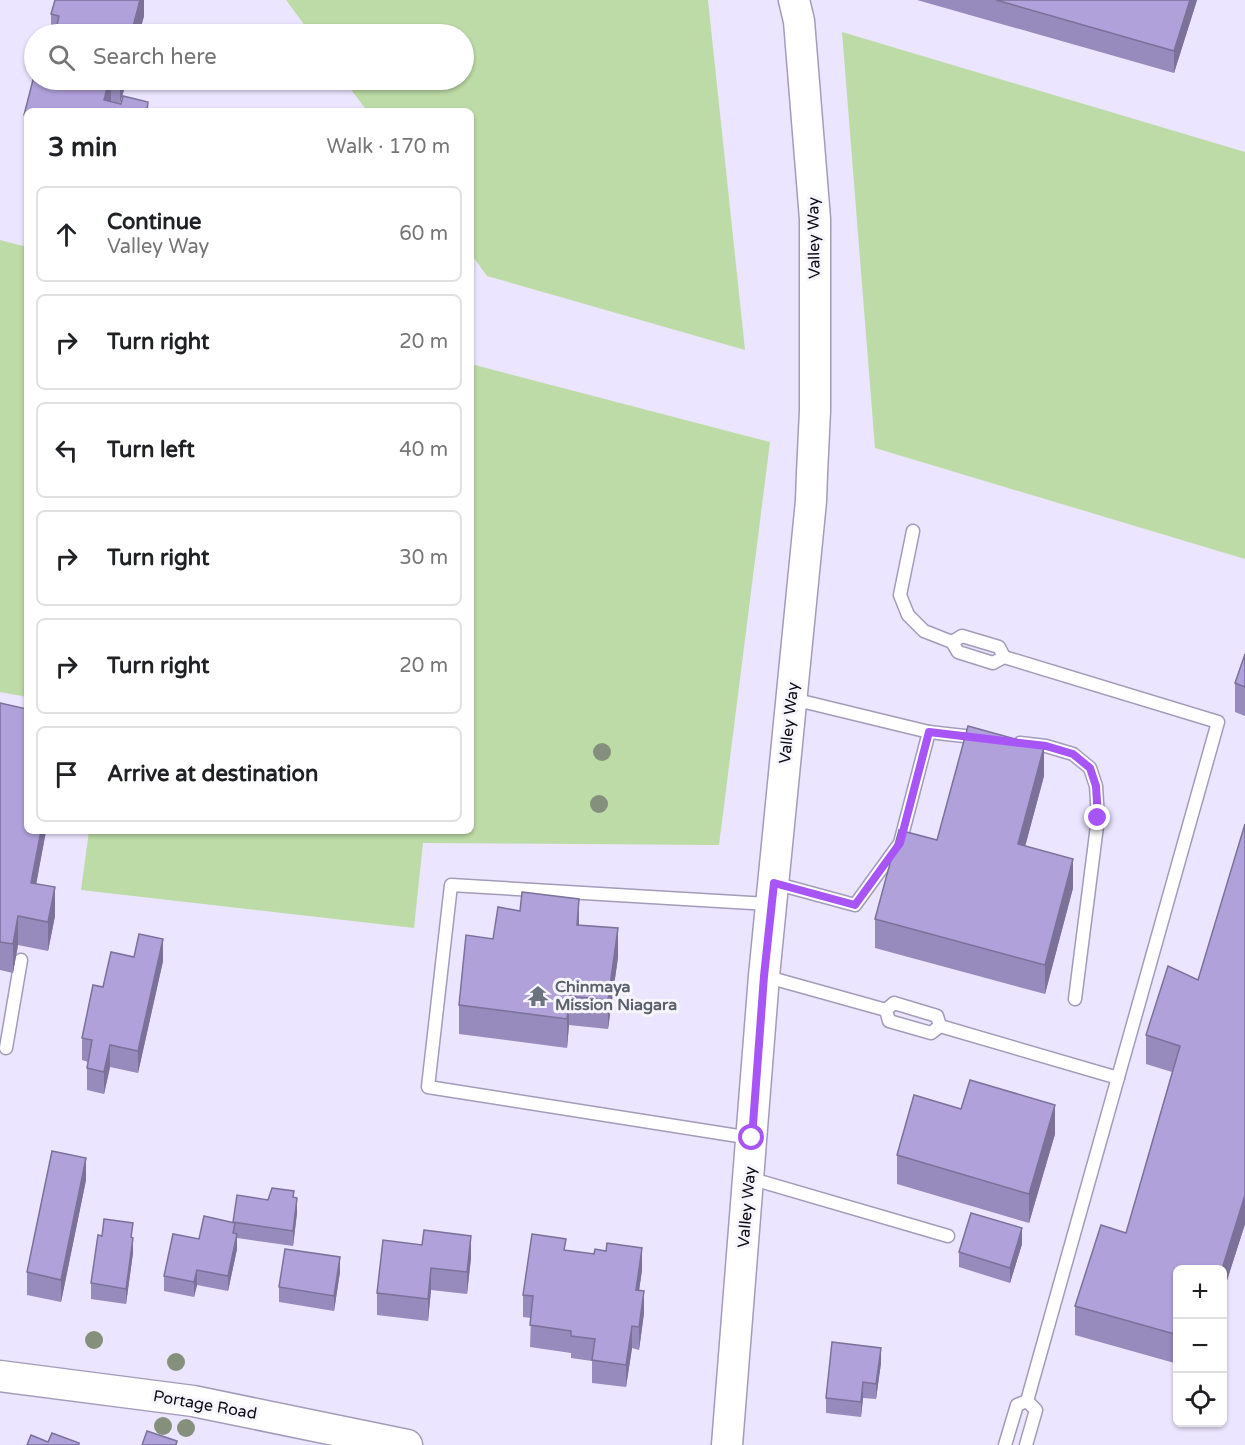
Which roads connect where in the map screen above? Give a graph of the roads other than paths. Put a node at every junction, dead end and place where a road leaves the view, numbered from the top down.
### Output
1 (794, 0) edge
2 (913, 531) dead end
3 (792, 699) junction
4 (929, 732) junction
5 (772, 894) junction
6 (21, 960) dead end
7 (764, 976) junction
8 (1075, 999) dead end
9 (886, 1010) junction
10 (940, 1026) junction
11 (6, 1048) dead end
12 (1118, 1078) junction
13 (752, 1138) junction
14 (749, 1178) junction
15 (948, 1236) dead end
16 (0, 1376) edge
17 (1027, 1401) junction
18 (342, 1438) edge
19 (407, 1445) edge
20 (727, 1445) edge
21 (1005, 1445) edge
22 (1026, 1445) edge

1 - 3 street, Valley Way
2 - 12 lane
3 - 4 lane
3 - 5 street, Valley Way
4 - 5 lane
4 - 8 lane
5 - 7 street, Valley Way
5 - 13 lane
6 - 11 lane
7 - 9 lane
7 - 13 street, Valley Way
9 - 10 lane
9 - 10 lane
10 - 12 lane
12 - 17 lane
13 - 14 street, Valley Way
14 - 15 lane
14 - 20 street, Valley Way
16 - 18 street, Portage Road
17 - 21 lane
17 - 22 lane
18 - 19 street, Portage Road

